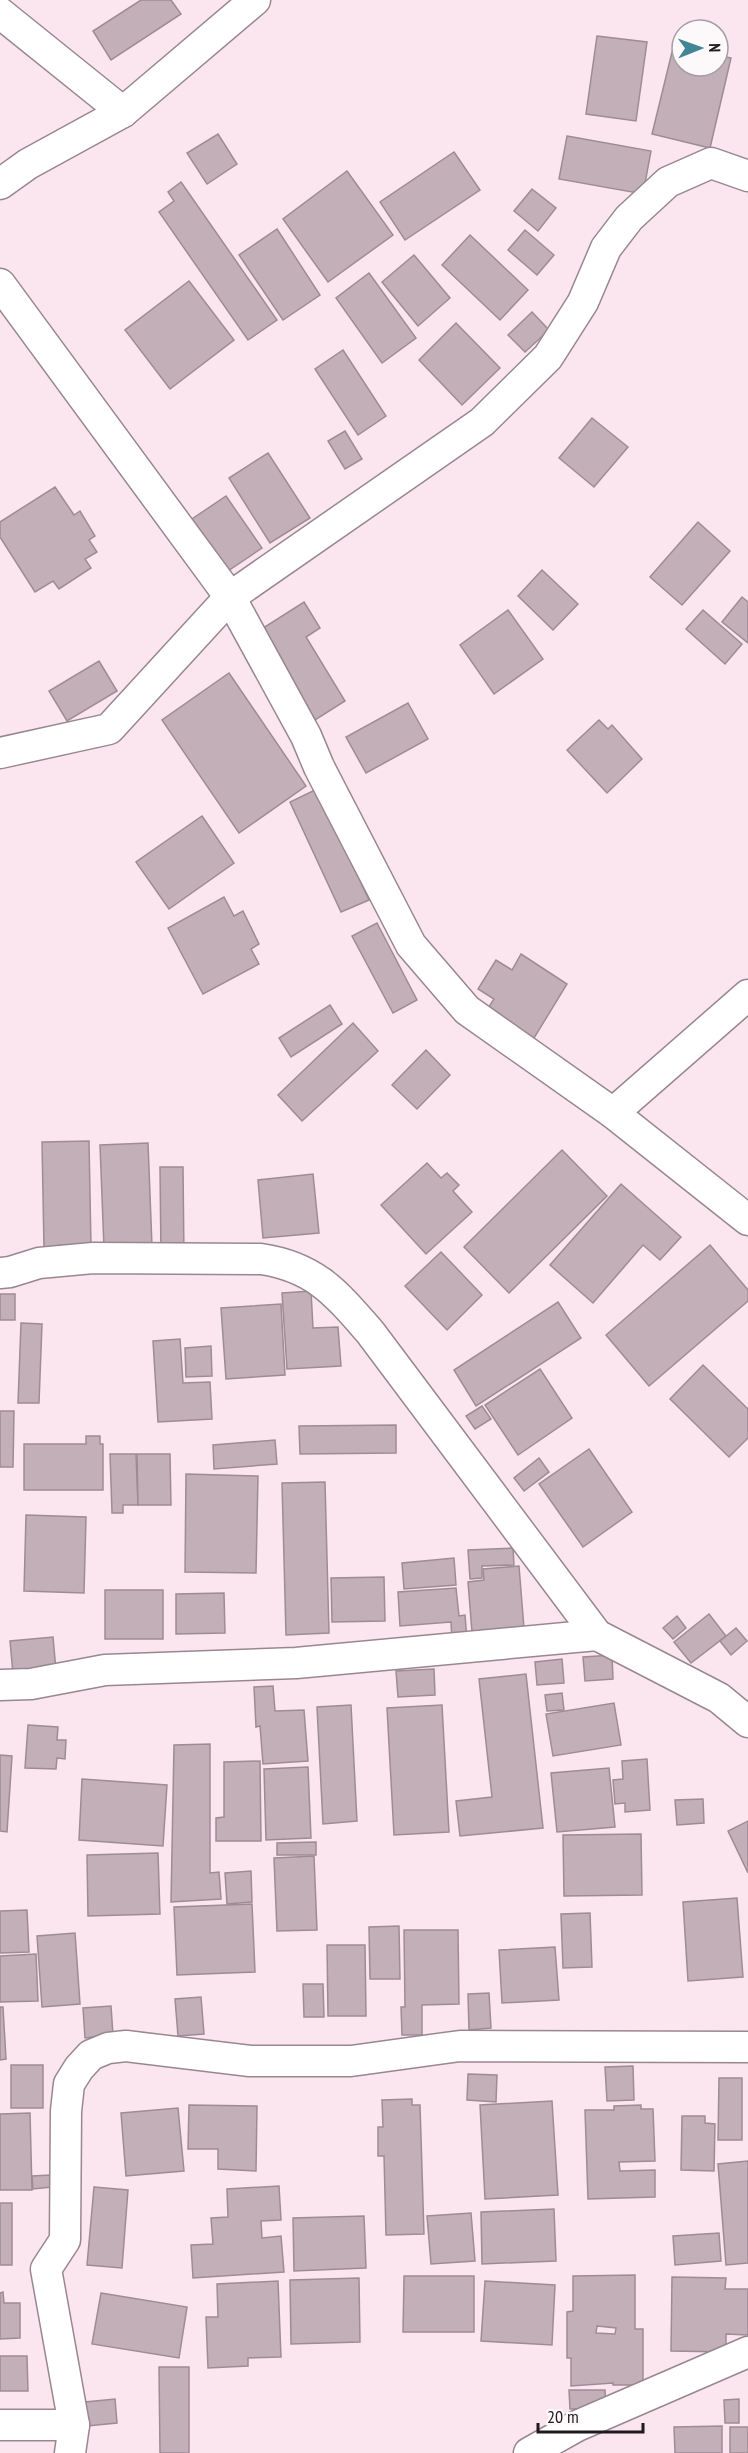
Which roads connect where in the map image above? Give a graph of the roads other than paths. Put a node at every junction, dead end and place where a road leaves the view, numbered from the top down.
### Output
1 (255, 0) edge
2 (0, 13) edge
3 (123, 112) junction
4 (748, 176) edge
5 (0, 184) edge
6 (0, 284) edge
7 (230, 597) junction
8 (0, 753) edge
9 (748, 995) edge
10 (613, 1113) junction
11 (748, 1220) edge
12 (0, 1273) edge
13 (597, 1635) junction
14 (0, 1685) edge
15 (746, 1716) edge
16 (748, 2047) edge
17 (748, 2352) edge
18 (0, 2425) edge
19 (72, 2439) edge
20 (529, 2453) edge

1 - 3 street
2 - 3 street
3 - 5 street
4 - 7 street
6 - 7 street
7 - 8 street
7 - 10 street
9 - 10 street
10 - 11 street
12 - 13 street
13 - 14 street
13 - 15 street
16 - 19 street
17 - 20 street
18 - 19 street

